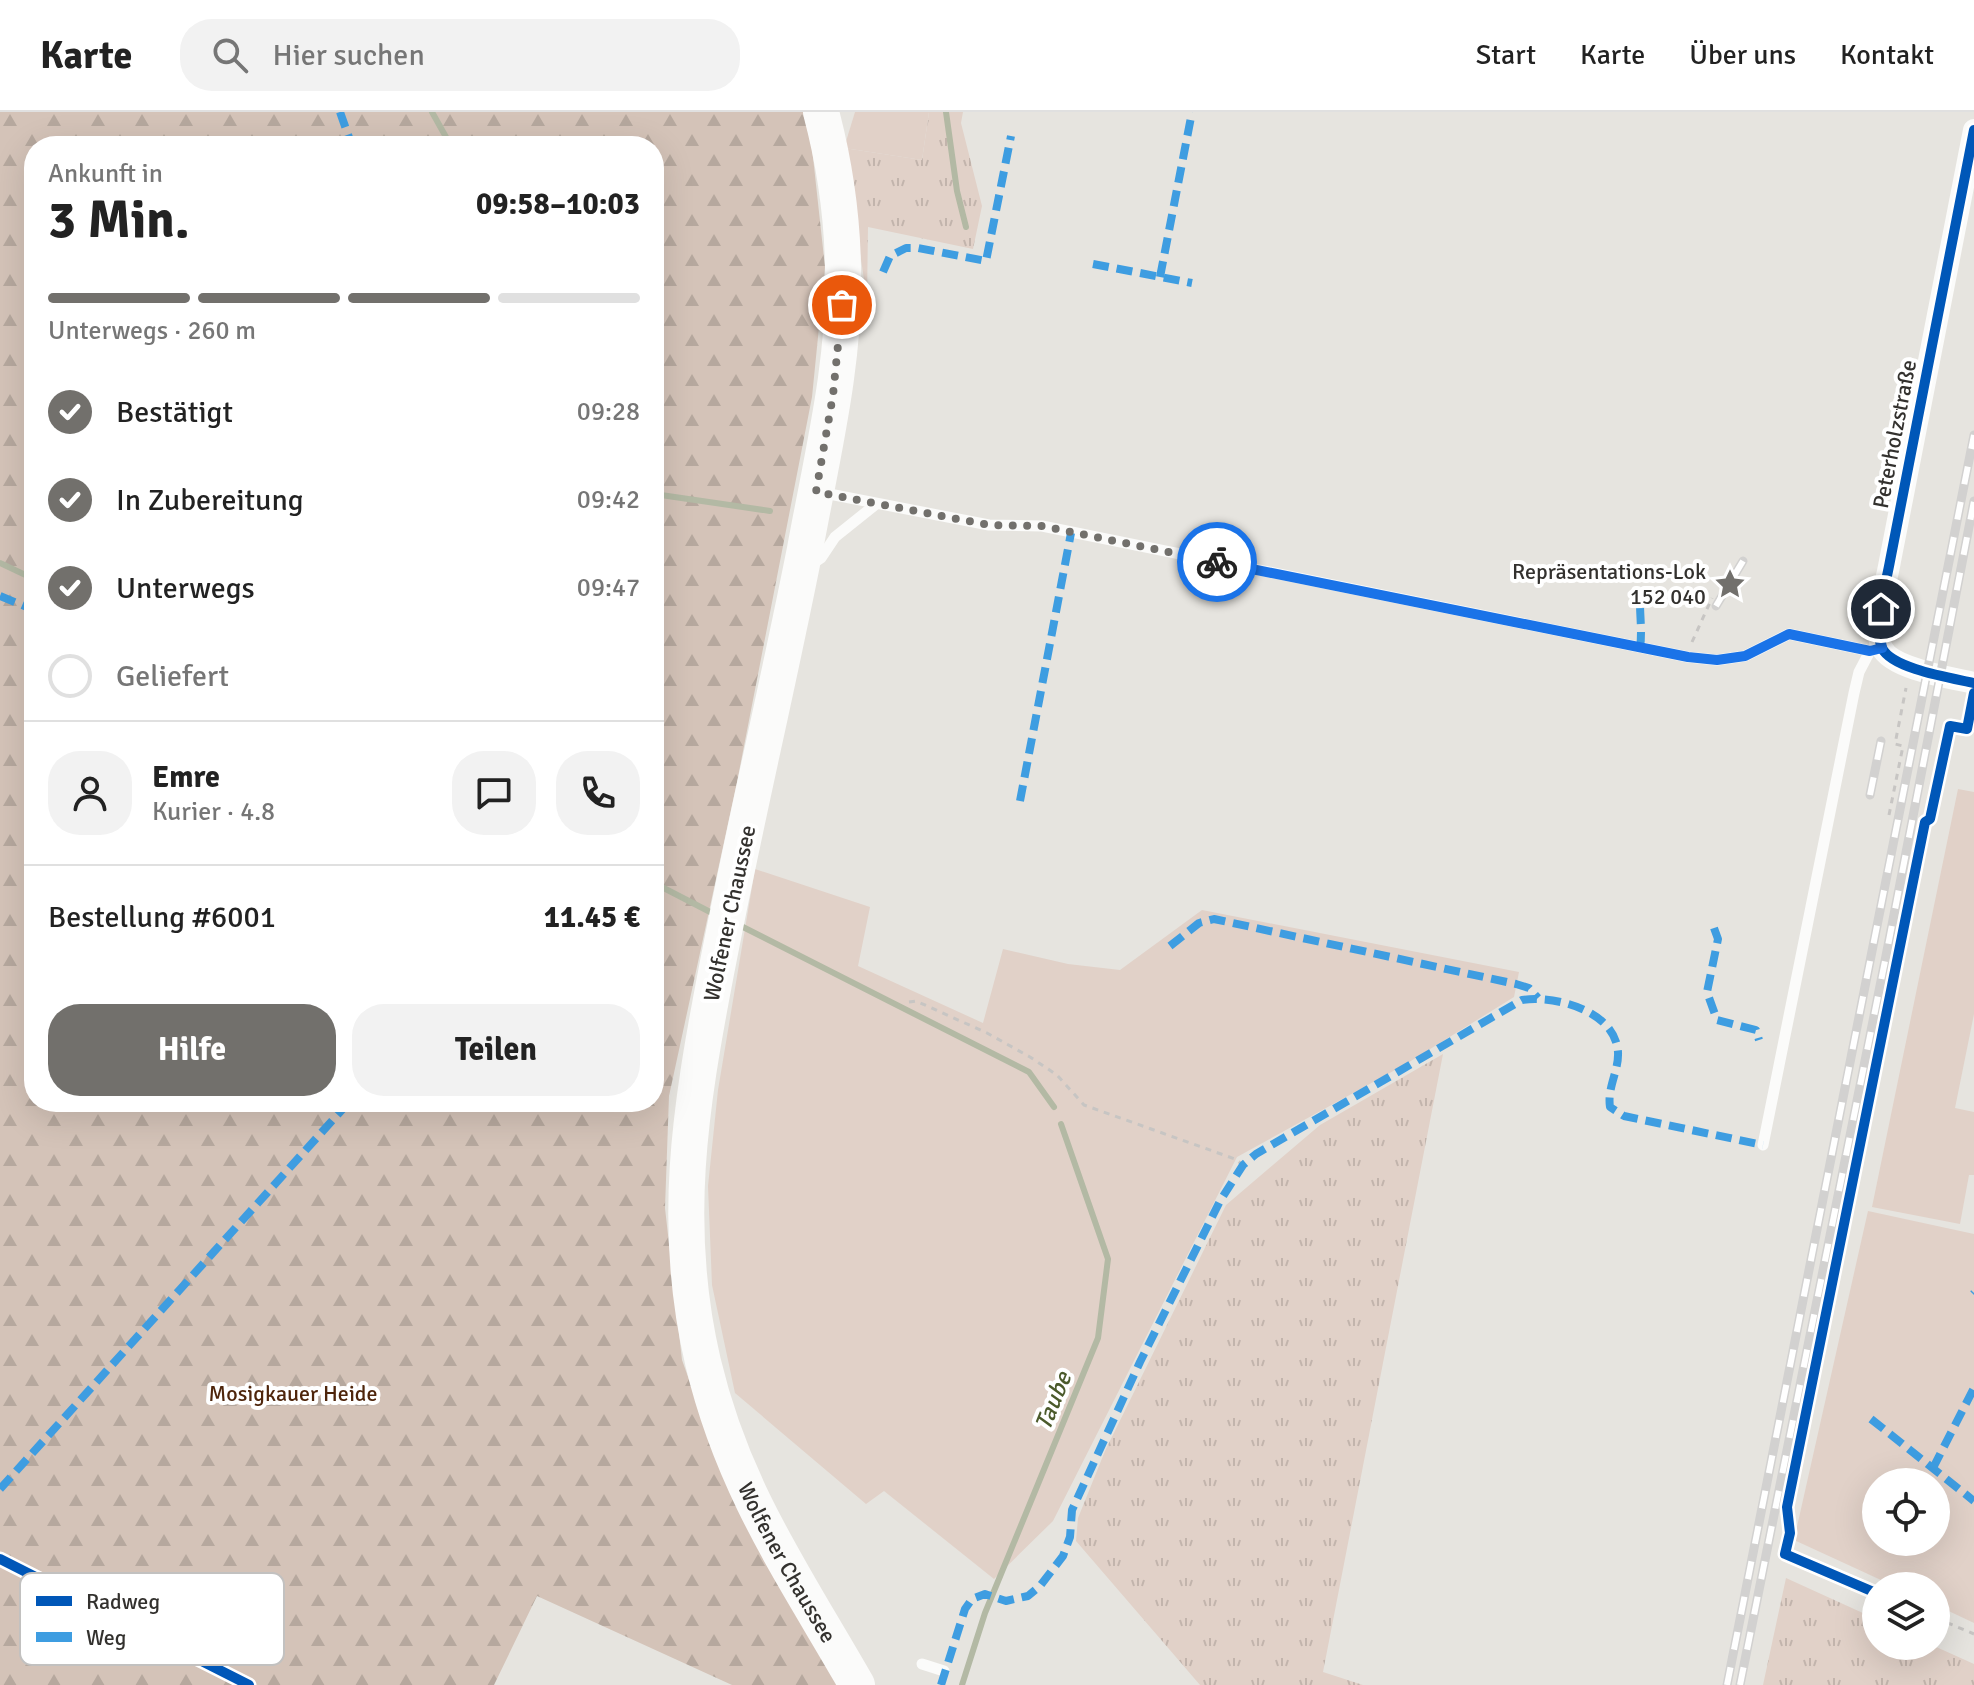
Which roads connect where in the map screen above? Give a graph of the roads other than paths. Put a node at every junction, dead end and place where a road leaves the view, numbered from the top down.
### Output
1 (821, 112) edge
2 (1974, 130) edge
3 (816, 492) junction
4 (875, 505) junction
5 (800, 573) junction
6 (1876, 650) junction
7 (1974, 683) edge
8 (1763, 1145) dead end
9 (922, 1664) dead end
10 (944, 1671) dead end
11 (857, 1685) edge

1 - 3 main road, Wolfener Chaussee
2 - 6 street, Peterholzstraße
3 - 4 lane
3 - 5 main road, Wolfener Chaussee
4 - 5 lane
4 - 6 lane
5 - 11 main road, Wolfener Chaussee
6 - 7 street
6 - 8 lane
9 - 10 lane

